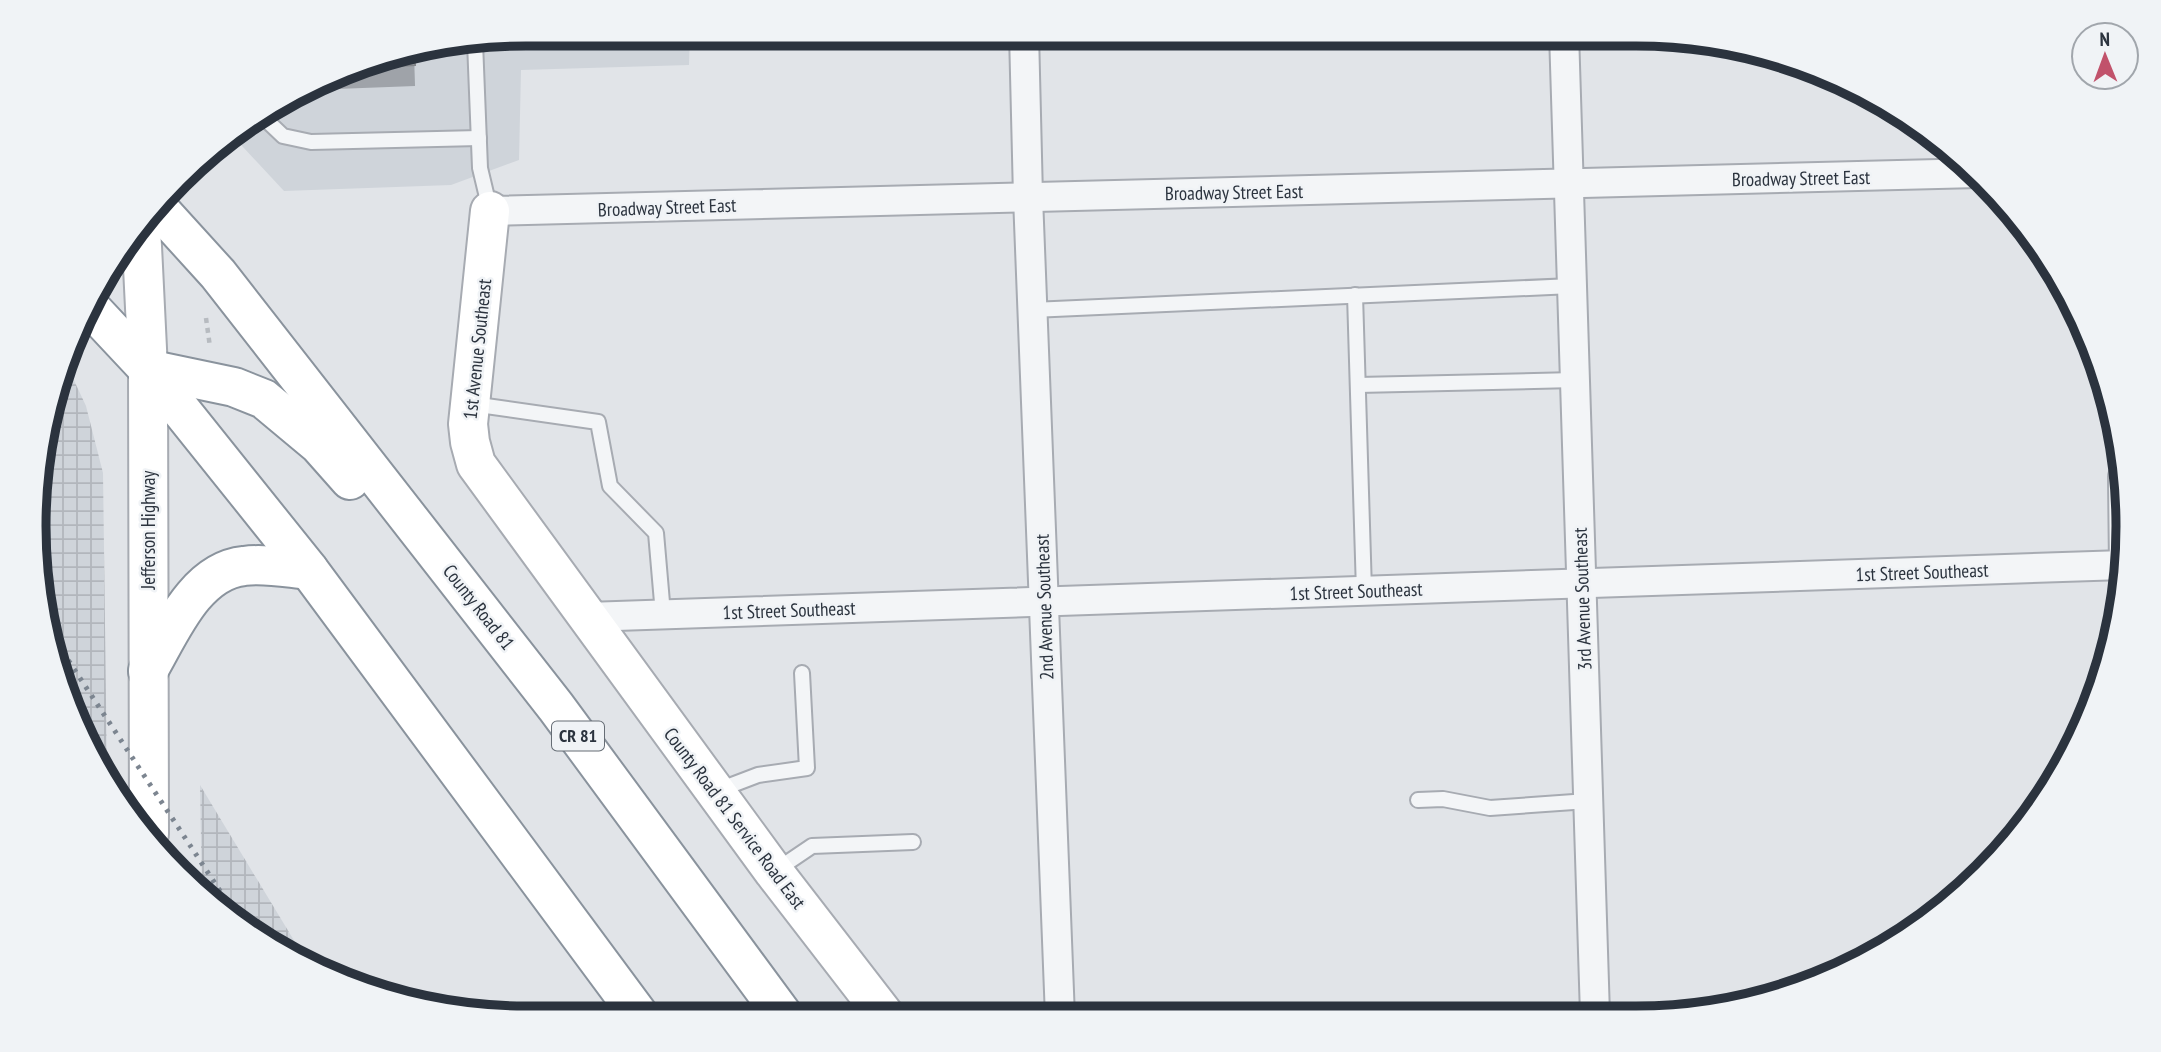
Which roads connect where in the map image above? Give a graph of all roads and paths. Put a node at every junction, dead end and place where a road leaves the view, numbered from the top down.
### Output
1 (1024, 46) edge
2 (1564, 46) edge
3 (475, 49) edge
4 (267, 121) edge
5 (479, 138) junction
6 (1961, 173) edge
7 (1568, 183) junction
8 (1028, 197) junction
9 (490, 211) junction
10 (162, 212) edge
11 (142, 238) edge
12 (1572, 286) junction
13 (1355, 295) junction
14 (1032, 310) junction
15 (95, 313) edge
16 (206, 316) dead end
17 (211, 355) dead end
18 (148, 369) junction
19 (1575, 380) junction
20 (1358, 385) junction
21 (470, 404) junction
22 (2113, 566) edge
23 (309, 570) junction
24 (1581, 584) junction
25 (1364, 591) junction
26 (1044, 602) junction
27 (663, 614) junction
28 (587, 617) junction
29 (148, 671) junction
30 (802, 673) dead end
31 (556, 707) junction
32 (715, 792) junction
33 (1418, 800) dead end
34 (1588, 801) junction
35 (149, 824) edge
36 (913, 842) dead end
37 (774, 872) junction
38 (632, 1006) edge
39 (776, 1006) edge
40 (878, 1006) edge
41 (1060, 1006) edge
42 (1595, 1006) edge

1 - 8 street, 2nd Avenue Southeast
2 - 7 street, 3rd Avenue Southeast
3 - 5 lane
4 - 5 lane
5 - 9 lane
6 - 7 street, Broadway Street East
7 - 8 street, Broadway Street East
7 - 12 street, 3rd Avenue Southeast
8 - 9 street, Broadway Street East
8 - 14 street, 2nd Avenue Southeast
9 - 21 main road, 1st Avenue Southeast
10 - 31 main road, County Road 81 / CR 81
11 - 18 main road, Jefferson Highway
12 - 13 lane
12 - 19 street, 3rd Avenue Southeast
13 - 14 lane
13 - 20 lane
14 - 26 street, 2nd Avenue Southeast
15 - 18 main road
16 - 17 path
18 - 23 main road
18 - 29 main road, Jefferson Highway
18 - 31 main road
19 - 20 lane
19 - 24 street, 3rd Avenue Southeast
20 - 25 lane
21 - 27 lane
21 - 28 main road, 1st Avenue Southeast
22 - 24 street, 1st Street Southeast
23 - 29 main road
23 - 38 main road
24 - 25 street, 1st Street Southeast
24 - 34 street, 3rd Avenue Southeast
25 - 26 street, 1st Street Southeast
26 - 27 street, 1st Street Southeast
26 - 41 street, 2nd Avenue Southeast
27 - 28 street, 1st Street Southeast
28 - 32 main road, County Road 81 Service Road East
29 - 35 main road, Jefferson Highway
30 - 32 lane
31 - 39 main road, County Road 81 / CR 81
32 - 37 main road, County Road 81 Service Road East
33 - 34 lane
34 - 42 street, 3rd Avenue Southeast
36 - 37 lane
37 - 40 main road, County Road 81 Service Road East

